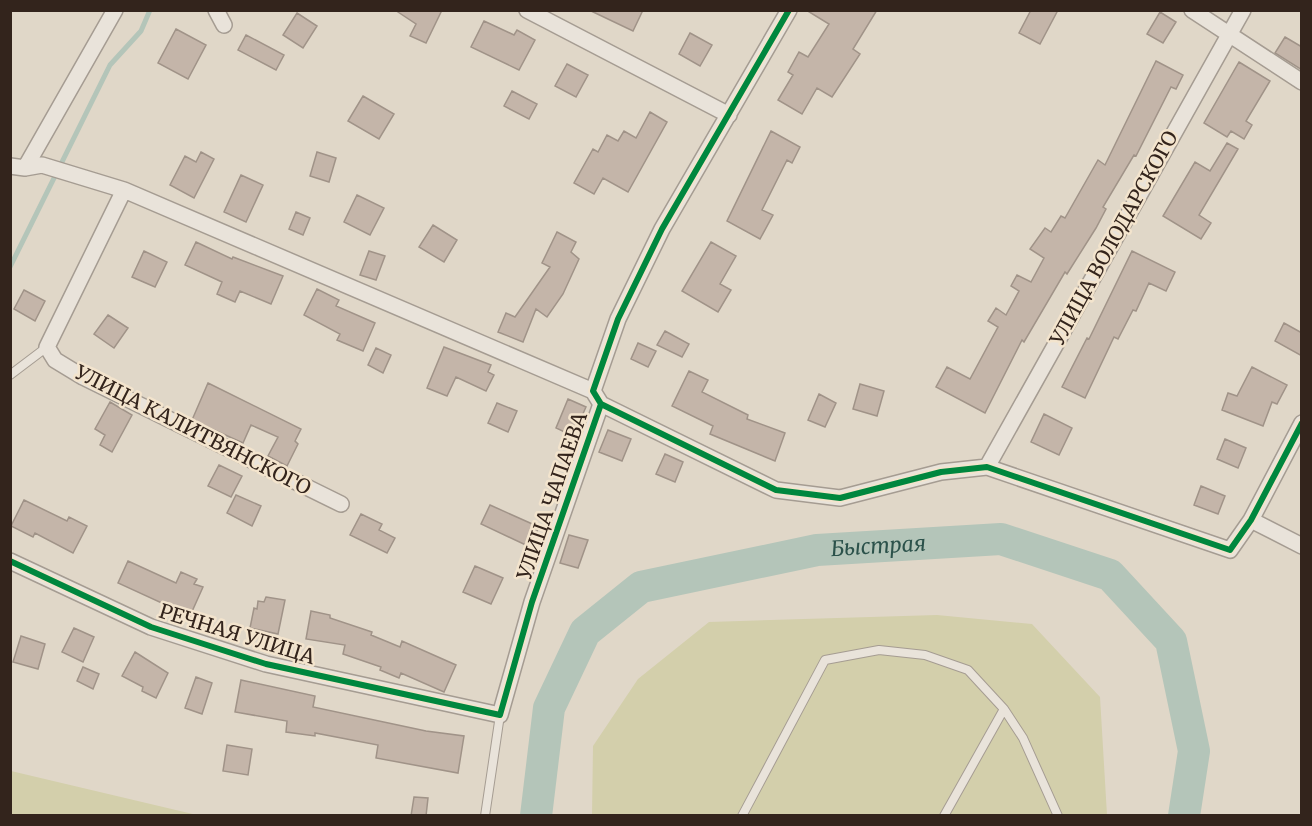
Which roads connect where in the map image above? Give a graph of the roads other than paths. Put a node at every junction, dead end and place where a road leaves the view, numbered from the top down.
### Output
1 (114, 10) edge
2 (216, 10) edge
3 (526, 10) edge
4 (789, 10) edge
5 (1192, 10) edge
6 (1243, 10) edge
7 (224, 25) dead end
8 (1227, 35) junction
9 (1302, 82) edge
10 (729, 115) junction
11 (18, 167) edge
12 (118, 187) junction
13 (46, 347) junction
14 (10, 375) edge
15 (597, 397) junction
16 (1302, 423) edge
17 (987, 467) junction
18 (341, 504) dead end
19 (1251, 520) junction
20 (1302, 546) edge
21 (10, 561) edge
22 (1004, 709) junction
23 (500, 715) junction
24 (484, 816) edge
25 (742, 816) edge
26 (944, 816) edge
27 (1058, 816) edge

1 - 11 street
2 - 7 street
3 - 10 street
4 - 10 street, УЛИЦА ЧАПАЕВА
5 - 8 street
6 - 8 street, УЛИЦА ВОЛОДАРСКОГО
8 - 9 street
8 - 17 street, УЛИЦА ВОЛОДАРСКОГО
10 - 15 street, УЛИЦА ЧАПАЕВА
11 - 12 street
12 - 13 street
12 - 15 street
13 - 14 lane
13 - 18 street, УЛИЦА КАЛИТВЯНСКОГО
15 - 17 street
15 - 23 street, УЛИЦА ЧАПАЕВА
16 - 19 street
17 - 19 street
19 - 20 street
21 - 23 street, РЕЧНАЯ УЛИЦА
22 - 25 lane
22 - 26 lane
22 - 27 lane
23 - 24 lane

